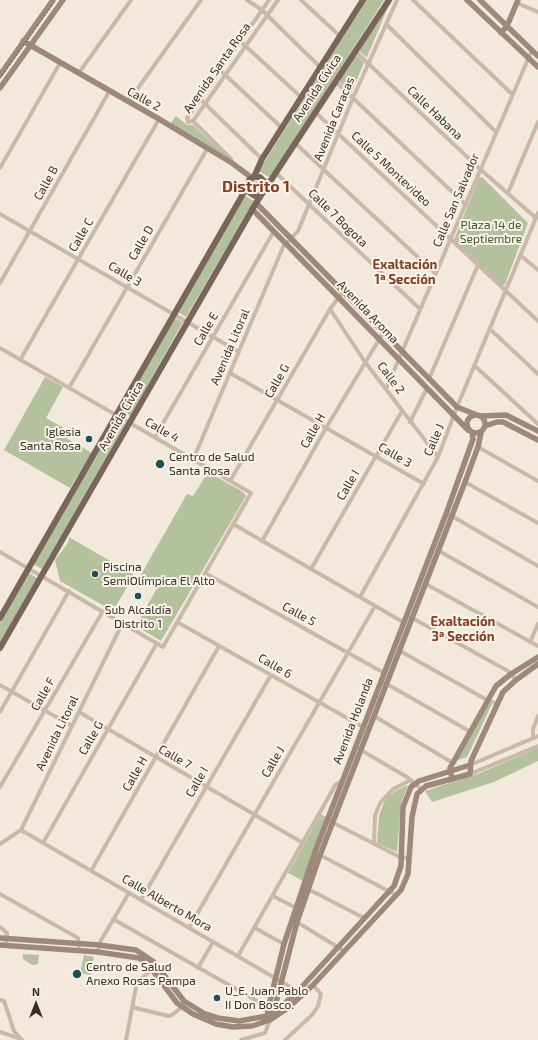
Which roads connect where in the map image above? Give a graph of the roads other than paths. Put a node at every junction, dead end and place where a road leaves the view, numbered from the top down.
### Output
1 (53, 0) edge
2 (63, 0) edge
3 (131, 0) edge
4 (201, 0) edge
5 (247, 0) edge
6 (269, 0) edge
7 (278, 0) edge
8 (301, 0) edge
9 (389, 0) edge
10 (397, 0) edge
11 (413, 0) edge
12 (467, 0) edge
13 (480, 0) edge
14 (360, 1) edge
15 (517, 1) edge
16 (262, 10) junction
17 (538, 12) edge
18 (266, 16) junction
19 (387, 25) junction
20 (507, 26) junction
21 (501, 32) junction
22 (340, 36) junction
23 (23, 41) junction
24 (240, 41) junction
25 (30, 46) junction
26 (246, 46) junction
27 (355, 50) junction
28 (532, 50) junction
29 (538, 56) edge
30 (528, 58) junction
31 (60, 63) junction
32 (368, 63) junction
33 (320, 67) junction
34 (538, 67) edge
35 (220, 70) junction
36 (0, 74) edge
37 (78, 74) junction
38 (226, 75) junction
39 (335, 81) junction
40 (0, 88) edge
41 (109, 92) junction
42 (512, 94) junction
43 (301, 97) junction
44 (353, 98) junction
45 (200, 99) junction
46 (128, 103) junction
47 (205, 105) junction
48 (315, 112) junction
49 (158, 119) junction
50 (193, 121) junction
51 (538, 122) edge
52 (282, 128) junction
53 (495, 131) junction
54 (339, 135) junction
55 (295, 143) junction
56 (207, 149) junction
57 (262, 159) junction
58 (232, 163) junction
59 (0, 168) edge
60 (324, 169) junction
61 (480, 170) junction
62 (276, 173) junction
63 (253, 177) junction
64 (247, 187) junction
65 (263, 192) junction
66 (508, 193) junction
67 (256, 203) junction
68 (310, 205) junction
69 (466, 205) junction
70 (252, 209) junction
71 (538, 213) edge
72 (0, 214) edge
73 (537, 219) edge
74 (30, 231) junction
75 (274, 231) junction
76 (291, 239) junction
77 (451, 239) junction
78 (286, 244) junction
79 (520, 255) junction
80 (78, 259) junction
81 (478, 265) junction
82 (538, 270) edge
83 (434, 273) junction
84 (0, 283) edge
85 (127, 287) junction
86 (506, 291) junction
87 (343, 292) junction
88 (338, 297) junction
89 (420, 309) junction
90 (330, 310) junction
91 (174, 315) junction
92 (538, 321) edge
93 (187, 322) junction
94 (491, 330) junction
95 (383, 332) junction
96 (212, 338) junction
97 (379, 339) junction
98 (0, 348) edge
99 (239, 352) junction
100 (402, 352) junction
101 (20, 360) junction
102 (400, 360) junction
103 (365, 362) junction
104 (475, 366) junction
105 (230, 373) junction
106 (538, 374) edge
107 (429, 379) junction
108 (69, 388) junction
109 (428, 388) junction
110 (386, 389) junction
111 (278, 400) junction
112 (457, 407) junction
113 (402, 411) junction
114 (116, 415) junction
115 (478, 415) junction
116 (455, 416) junction
117 (410, 422) junction
118 (130, 423) junction
119 (538, 424) edge
120 (485, 426) junction
121 (326, 428) junction
122 (470, 431) junction
123 (538, 431) edge
124 (481, 433) junction
125 (155, 438) junction
126 (538, 440) edge
127 (472, 442) junction
128 (479, 446) junction
129 (376, 456) junction
130 (438, 457) junction
131 (194, 460) junction
132 (230, 481) junction
133 (465, 482) junction
134 (538, 482) edge
135 (424, 484) junction
136 (449, 515) junction
137 (538, 523) edge
138 (233, 524) junction
139 (262, 541) junction
140 (439, 551) junction
141 (0, 552) edge
142 (538, 566) edge
143 (28, 568) junction
144 (311, 568) junction
145 (205, 573) junction
146 (42, 576) junction
147 (426, 584) junction
148 (69, 591) junction
149 (360, 597) junction
150 (375, 606) junction
151 (538, 607) edge
152 (103, 611) junction
153 (407, 615) junction
154 (0, 618) edge
155 (413, 618) junction
156 (122, 622) junction
157 (177, 622) junction
158 (404, 622) junction
159 (538, 624) edge
160 (530, 642) junction
161 (157, 643) junction
162 (219, 646) junction
163 (538, 646) edge
164 (0, 648) edge
165 (400, 651) junction
166 (348, 653) junction
167 (538, 657) edge
168 (538, 664) edge
169 (384, 673) junction
170 (511, 674) junction
171 (271, 675) junction
172 (516, 680) junction
173 (383, 682) junction
174 (0, 684) edge
175 (12, 691) junction
176 (489, 701) junction
177 (319, 702) junction
178 (498, 704) junction
179 (45, 711) junction
180 (0, 712) edge
181 (79, 712) junction
182 (374, 716) junction
183 (538, 716) edge
184 (72, 726) junction
185 (363, 727) junction
186 (108, 729) junction
187 (471, 732) junction
188 (536, 737) edge
189 (538, 746) edge
190 (358, 748) junction
191 (156, 757) junction
192 (453, 763) junction
193 (470, 765) junction
194 (450, 771) junction
195 (470, 774) junction
196 (452, 779) junction
197 (342, 781) junction
198 (413, 782) junction
199 (0, 787) edge
200 (206, 787) junction
201 (420, 789) junction
202 (254, 814) junction
203 (318, 815) junction
204 (330, 821) junction
205 (21, 830) junction
206 (374, 842) junction
207 (42, 843) junction
208 (303, 843) junction
209 (0, 844) edge
210 (320, 855) junction
211 (401, 857) junction
212 (409, 858) junction
213 (92, 871) junction
214 (308, 889) junction
215 (390, 891) junction
216 (129, 893) junction
217 (0, 894) edge
218 (396, 895) junction
219 (273, 896) junction
220 (141, 900) junction
221 (296, 908) junction
222 (364, 918) junction
223 (113, 919) junction
224 (297, 922) junction
225 (0, 928) edge
226 (189, 928) junction
227 (255, 928) junction
228 (3, 938) edge
229 (213, 942) junction
230 (80, 944) junction
231 (284, 944) junction
232 (99, 945) junction
233 (3, 946) edge
234 (338, 946) junction
235 (79, 951) junction
236 (344, 951) junction
237 (98, 952) junction
238 (238, 956) junction
239 (155, 968) junction
240 (198, 968) junction
241 (278, 980) junction
242 (313, 985) junction
243 (298, 991) junction
244 (303, 995) junction
245 (0, 1000) edge
246 (187, 1003) junction
247 (132, 1007) junction
248 (182, 1007) junction
249 (270, 1015) junction
250 (0, 1032) edge
251 (22, 1039) edge
252 (126, 1040) edge
253 (241, 1040) edge
254 (285, 1040) edge

1 - 23 street
2 - 25 street
3 - 37 street
4 - 46 street
5 - 16 street
6 - 16 street, Avenida Santa Rosa
7 - 18 street, Avenida Santa Rosa
8 - 22 street
9 - 27 main road, Avenida Cívica
10 - 19 street, Avenida Caracas
11 - 42 street
12 - 21 street
13 - 20 street
14 - 22 main road, Avenida Cívica
15 - 17 street
15 - 20 street
16 - 18 street
16 - 24 street, Avenida Santa Rosa
18 - 26 street, Avenida Santa Rosa
18 - 33 street
19 - 32 street, Avenida Caracas
19 - 53 street
20 - 21 street
20 - 28 street
21 - 30 street
22 - 33 main road, Avenida Cívica
23 - 25 street, Calle 2
23 - 36 street
24 - 26 street
24 - 35 street, Avenida Santa Rosa
25 - 31 street, Calle 2
25 - 40 street
26 - 38 street, Avenida Santa Rosa
26 - 43 street
27 - 32 street, Calle Habana
27 - 39 main road, Avenida Cívica
28 - 29 street
28 - 30 street, Calle San Salvador
30 - 34 street
30 - 42 street, Calle San Salvador
31 - 37 street, Calle 2
31 - 59 street
32 - 44 street, Avenida Caracas
32 - 61 street, Calle Habana
33 - 43 main road, Avenida Cívica
35 - 38 street
35 - 45 street, Avenida Santa Rosa
37 - 41 street, Calle 2
38 - 47 street, Avenida Santa Rosa
38 - 52 street
39 - 44 street
39 - 48 main road, Avenida Cívica
41 - 46 street, Calle 2
41 - 74 street, Calle B
42 - 53 street, Calle San Salvador
43 - 52 main road, Avenida Cívica
44 - 54 street, Avenida Caracas
44 - 69 street
45 - 47 street
45 - 50 street, Avenida Santa Rosa
46 - 49 street, Calle 2
47 - 50 street, Avenida Santa Rosa
47 - 57 street
48 - 54 street, Calle 5 Montevideo
48 - 55 main road, Avenida Cívica
49 - 56 street, Calle 2
49 - 80 street, Calle C
50 - 58 street
51 - 66 street
52 - 57 main road, Avenida Cívica
53 - 61 street, Calle San Salvador
54 - 60 street, Avenida Caracas
54 - 77 street, Calle 5 Montevideo
55 - 60 street
55 - 62 main road, Avenida Cívica
56 - 58 street, Calle 2
56 - 85 street, Calle D
57 - 63 main road, Avenida Cívica
58 - 63 street, Calle 2
60 - 68 street, Avenida Caracas
60 - 83 street
61 - 66 street, Calle Habana
61 - 69 street, Calle San Salvador
62 - 65 main road, Avenida Cívica
62 - 68 street, Calle 7 Bogota
63 - 64 main road
63 - 65 main road
64 - 65 main road
64 - 91 main road, Avenida Cívica
65 - 67 main road, Avenida Cívica
66 - 73 street, Calle Habana
67 - 70 main road, Avenida Cívica
67 - 76 street, Avenida Aroma
68 - 76 street, Avenida Caracas
68 - 89 street, Calle 7 Bogota
69 - 77 street, Calle San Salvador
70 - 75 street, Avenida Aroma
70 - 93 main road, Avenida Cívica
71 - 73 street, Calle J
72 - 74 street, Calle 3
73 - 79 street, Calle J
74 - 80 street, Calle 3
74 - 84 street, Calle B
75 - 78 street, Avenida Aroma
75 - 96 street, Calle E
76 - 78 street, Avenida Caracas
76 - 87 street, Avenida Aroma
77 - 81 street, Calle 5 Montevideo
77 - 83 street, Calle San Salvador
78 - 88 street, Avenida Aroma
78 - 99 street, Avenida Litoral
79 - 82 street
79 - 86 street, Calle J
80 - 85 street, Calle 3
80 - 101 street, Calle C
81 - 86 street, Calle 5 Montevideo
81 - 107 street
83 - 89 street, Calle San Salvador
85 - 91 street, Calle 3
85 - 108 street, Calle D
86 - 92 street, Calle 5 Montevideo
86 - 94 street, Calle J
87 - 88 street, Calle G
87 - 95 street, Avenida Aroma
88 - 90 street, Calle G
88 - 97 street, Avenida Aroma
89 - 100 street, Calle San Salvador
90 - 103 street, Calle 2
90 - 111 street, Calle G
91 - 93 street, Calle 3
91 - 114 main road, Avenida Cívica
93 - 96 street, Calle 3
93 - 118 main road, Avenida Cívica
94 - 104 street, Calle J
94 - 106 street
95 - 97 street, Calle H
95 - 100 street, Avenida Aroma
96 - 99 street, Calle 3
96 - 125 street, Calle E
97 - 102 street, Avenida Aroma
97 - 103 street, Calle H
98 - 101 street, Calle 4
99 - 105 street, Avenida Litoral
100 - 102 street, Calle San Salvador
100 - 107 street, Avenida Aroma
101 - 108 street, Calle 4
102 - 109 street, Avenida Aroma
102 - 110 street, Calle San Salvador
103 - 110 street, Calle 2
103 - 121 street, Calle H
104 - 112 street, Calle J
104 - 119 street
105 - 111 street, Calle 3
105 - 131 street, Avenida Litoral
107 - 112 street, Avenida Aroma
108 - 114 street, Calle 4
109 - 116 street, Avenida Aroma
109 - 117 street
110 - 113 street, Calle 2
111 - 121 street, Calle 3
111 - 132 street, Calle G
112 - 115 street, Avenida Aroma
112 - 116 street, Calle J
113 - 117 street, Calle 2
113 - 129 street, Calle I
114 - 118 street, Calle 4
114 - 143 main road, Avenida Cívica
115 - 120 street
115 - 122 street
115 - 123 street, Avenida Aroma
116 - 122 street, Avenida Aroma
116 - 130 street, Calle J
117 - 130 street, Calle 2
118 - 125 street, Calle 4
118 - 146 main road, Avenida Cívica
120 - 124 street
120 - 126 street
121 - 129 street, Calle 3
121 - 139 street, Calle H
122 - 124 street
122 - 127 street, Avenida Holanda
124 - 128 street, Avenida Holanda
125 - 131 street, Calle 4
127 - 128 street
127 - 136 street, Avenida Holanda
128 - 133 street, Avenida Holanda
128 - 134 street
129 - 135 street, Calle 3
129 - 144 street, Calle I
130 - 135 street, Calle J
131 - 132 street, Calle 4
132 - 138 street, Calle 4
133 - 136 street, Avenida Holanda
133 - 137 street
135 - 149 street, Calle J
136 - 140 street, Avenida Holanda
136 - 142 street
136 - 153 street, Avenida Holanda
138 - 139 street
138 - 145 street
139 - 144 street
140 - 147 street, Avenida Holanda
140 - 151 street
141 - 143 street
143 - 146 street
143 - 154 main road, Avenida Cívica
144 - 149 street
145 - 157 street
145 - 166 street, Calle 5
146 - 148 street
146 - 164 main road, Avenida Cívica
147 - 155 street, Avenida Holanda
147 - 160 street
148 - 152 street
148 - 175 street
149 - 150 street
150 - 158 street
150 - 166 street, Calle J
152 - 156 street
152 - 179 street, Calle F
153 - 155 street
153 - 158 street, Avenida Holanda
155 - 165 street, Avenida Holanda
155 - 170 street
156 - 161 street
156 - 181 street, Avenida Litoral
157 - 161 street
157 - 162 street, Calle 6
158 - 169 street, Avenida Holanda
159 - 160 street
160 - 163 street
161 - 186 street, Calle G
162 - 171 street, Calle 6
162 - 191 street, Calle H
165 - 173 street, Avenida Holanda
165 - 176 street
166 - 169 street, Calle 5
166 - 177 street, Calle J
167 - 170 street
168 - 172 street
169 - 173 street, Avenida Holanda
170 - 172 street
170 - 176 street
171 - 177 street, Calle 6
171 - 200 street, Calle I
172 - 178 street
173 - 182 street, Avenida Holanda
173 - 185 street, Avenida Holanda
173 - 187 street
174 - 175 street
175 - 179 street
175 - 180 street
176 - 178 street
176 - 187 street
177 - 185 street, Calle 6
177 - 202 street, Calle J
178 - 193 street
179 - 184 street
179 - 199 street, Calle F
181 - 184 street, Avenida Litoral
181 - 186 street, Calle 7
182 - 190 street, Avenida Holanda
182 - 192 street
183 - 188 street
184 - 205 street, Avenida Litoral
185 - 190 street, Avenida Holanda
186 - 191 street, Calle 7
186 - 207 street, Calle G
187 - 192 street
188 - 193 street
189 - 195 street
190 - 197 street, Avenida Holanda
190 - 198 street
190 - 204 street, Avenida Holanda
191 - 200 street, Calle 7
191 - 213 street, Calle H
192 - 194 street
193 - 194 street
193 - 195 street
194 - 196 street
194 - 198 street
195 - 196 street
196 - 201 street
197 - 203 street
197 - 204 street, Avenida Holanda
198 - 201 street
198 - 206 street
198 - 211 street
200 - 202 street, Calle 7
200 - 220 street, Calle I
201 - 212 street
202 - 208 street, Calle 7
202 - 226 street, Calle J
203 - 204 street
203 - 208 street
204 - 206 street
204 - 210 street, Avenida Holanda
204 - 221 street, Avenida Holanda
205 - 207 street, Calle Alberto Mora
205 - 209 street
206 - 211 street
207 - 213 street, Calle Alberto Mora
208 - 219 street
210 - 214 street, Avenida Holanda
210 - 215 street
211 - 212 street
211 - 215 street
212 - 218 street
213 - 216 street, Calle Alberto Mora
214 - 222 street
214 - 224 street, Avenida Holanda
215 - 218 street
215 - 222 street
216 - 220 street, Calle Alberto Mora
216 - 223 street
217 - 230 street
218 - 236 street
219 - 221 street
219 - 227 street
220 - 226 street, Calle Alberto Mora
221 - 231 street, Avenida Holanda
222 - 234 street
223 - 232 street
223 - 240 street
224 - 234 street
224 - 241 street, Avenida Holanda
225 - 228 street
226 - 229 street, Calle Alberto Mora
227 - 231 street
227 - 238 street
228 - 230 street
228 - 233 street
229 - 238 street, Calle Alberto Mora
229 - 240 street
230 - 232 street
230 - 235 street
231 - 241 street, Avenida Holanda
232 - 237 street
232 - 239 street
233 - 235 street
234 - 236 street
234 - 243 street
235 - 237 street
236 - 242 street
237 - 239 street
238 - 241 street, Calle Alberto Mora
239 - 246 street
239 - 247 street
239 - 248 street
240 - 249 street
241 - 243 street, Calle Alberto Mora
241 - 249 street, Avenida Holanda
242 - 244 street
242 - 254 street
243 - 244 street, Calle Alberto Mora
243 - 249 street
244 - 249 street
245 - 251 street
246 - 248 street
246 - 249 street
247 - 248 street
247 - 252 street
248 - 249 street
249 - 253 street
250 - 251 street

